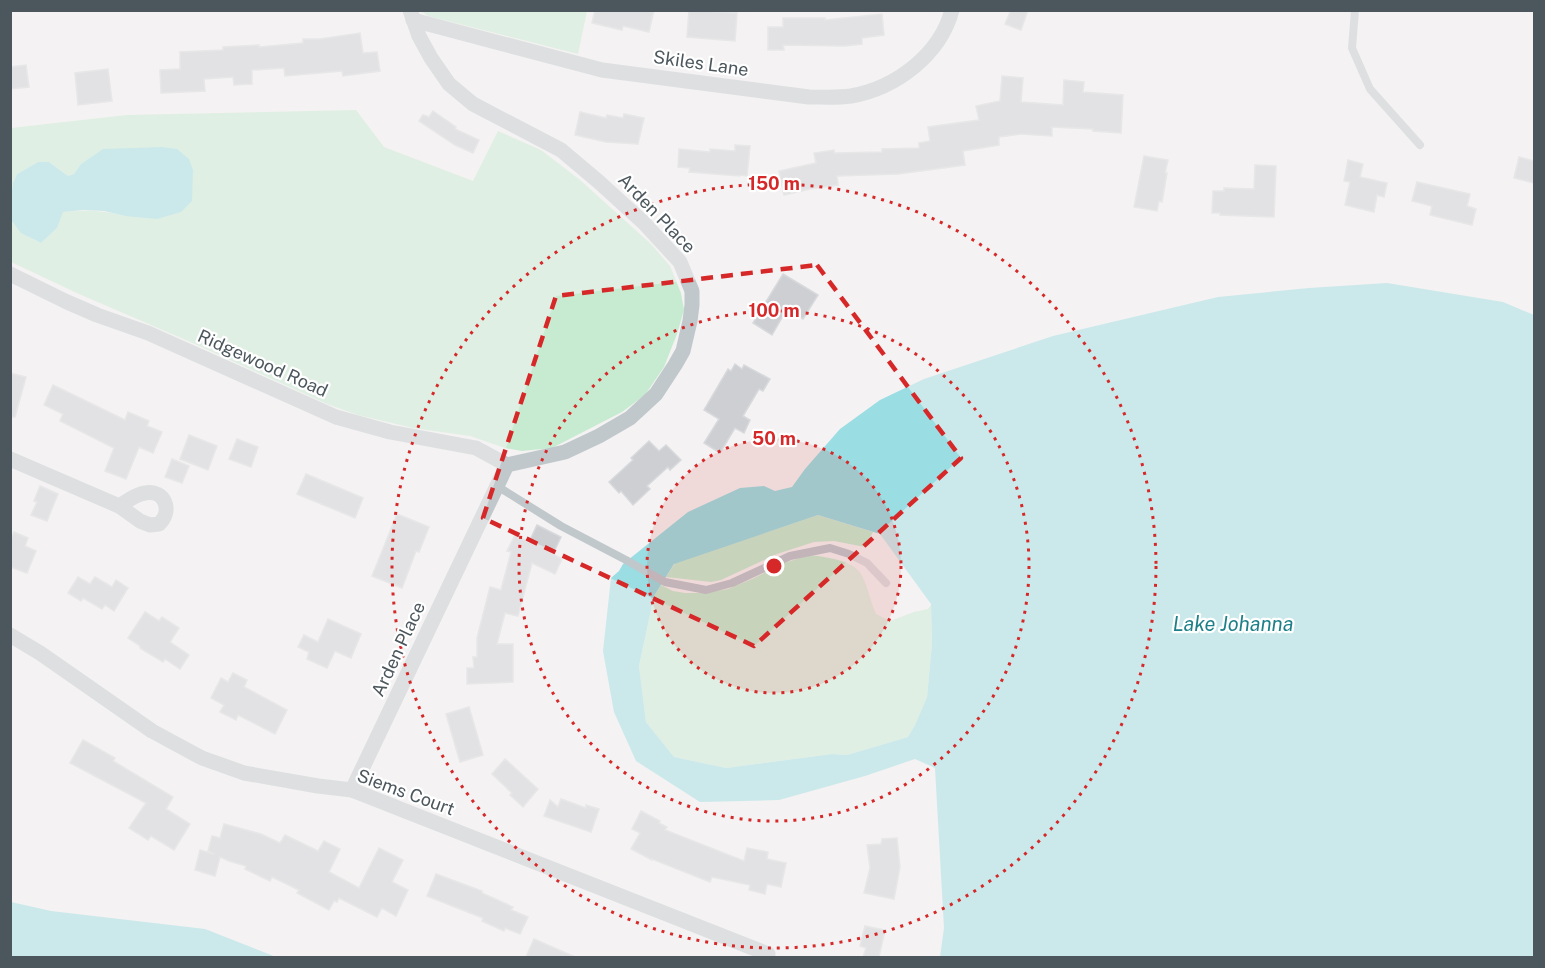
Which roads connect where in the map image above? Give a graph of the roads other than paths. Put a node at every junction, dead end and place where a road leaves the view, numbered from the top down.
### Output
1 (952, 10) edge
2 (1354, 10) edge
3 (411, 15) edge
4 (1420, 145) dead end
5 (10, 274) edge
6 (10, 459) edge
7 (507, 465) junction
8 (497, 486) junction
9 (118, 506) dead end
10 (886, 583) dead end
11 (10, 635) edge
12 (352, 790) junction
13 (768, 954) dead end

1 - 3 street, Skiles Lane
2 - 4 lane
3 - 7 street, Arden Place
5 - 7 street, Ridgewood Road
6 - 9 street
7 - 8 street, Arden Place
8 - 10 lane
8 - 12 street, Arden Place
11 - 12 street, Siems Court
12 - 13 street, Siems Court

